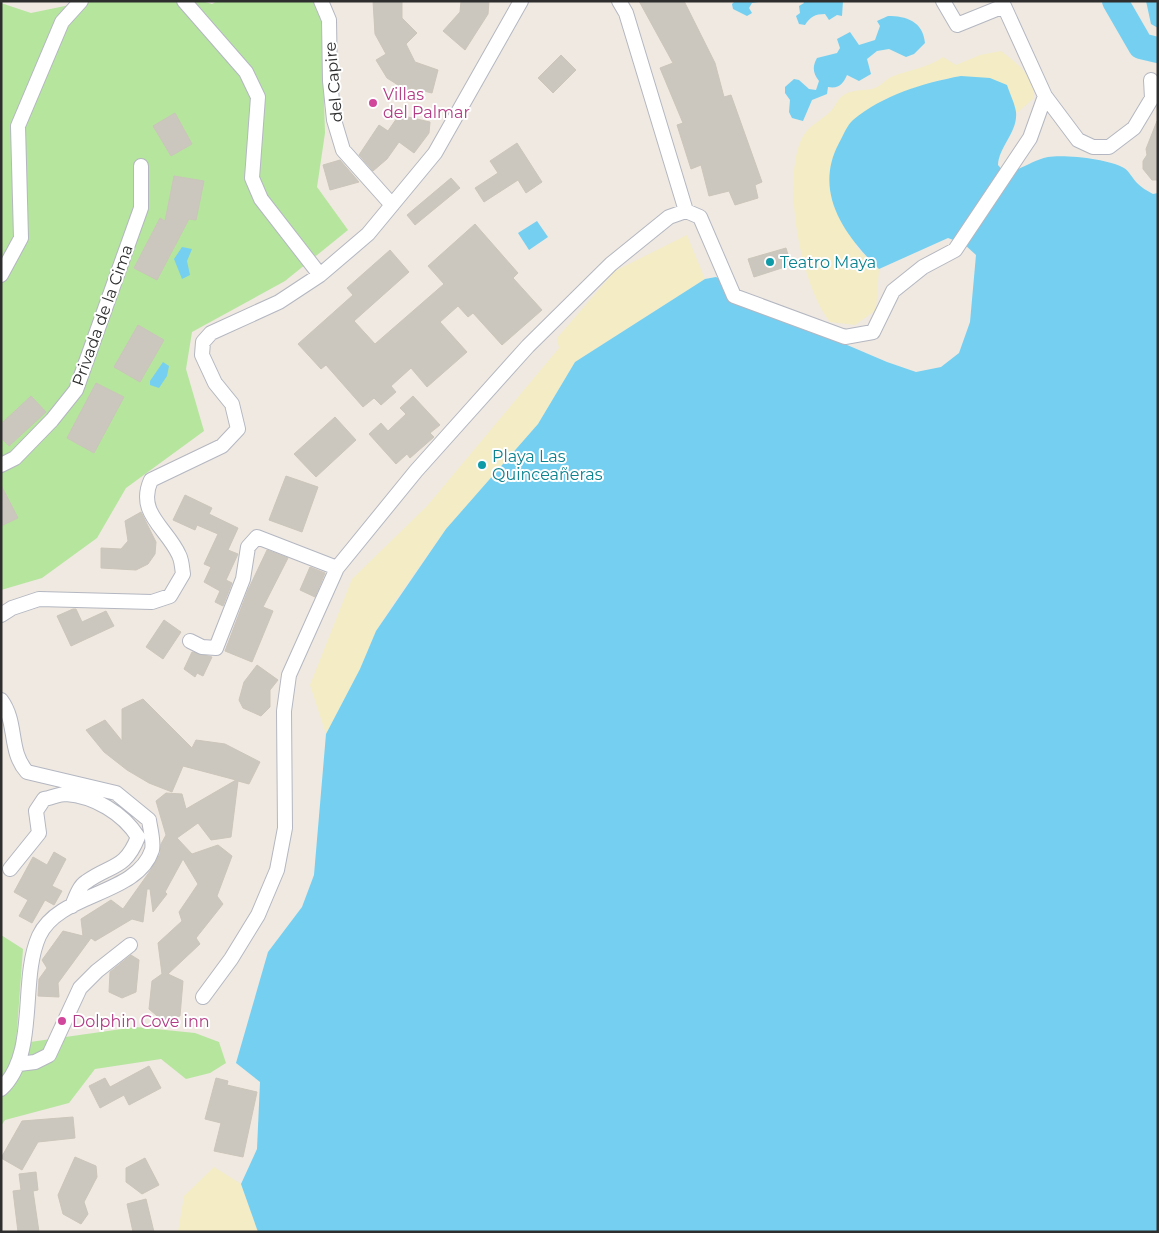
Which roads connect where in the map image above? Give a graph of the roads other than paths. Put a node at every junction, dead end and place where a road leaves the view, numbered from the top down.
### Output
1 (81, 1) edge
2 (184, 1) edge
3 (321, 1) edge
4 (521, 1) edge
5 (619, 1) edge
6 (943, 1) edge
7 (1151, 80) dead end
8 (1045, 96) junction
9 (140, 166) dead end
10 (392, 205) junction
11 (686, 211) junction
12 (1, 275) edge
13 (320, 275) junction
14 (1, 465) edge
15 (337, 568) junction
16 (1, 615) edge
17 (190, 641) dead end
18 (1, 700) edge
19 (10, 869) dead end
20 (72, 906) junction
21 (130, 945) dead end
22 (203, 997) dead end
23 (19, 1064) junction
24 (1, 1089) edge

1 - 12 street
2 - 13 street
3 - 10 street, del Capire
4 - 10 street
5 - 11 street
6 - 8 street
7 - 8 street
8 - 11 street
9 - 14 street, Privada de la Cima
10 - 13 street
11 - 15 street
13 - 16 street
15 - 17 street
15 - 22 street
18 - 20 street
19 - 20 street
20 - 23 street
21 - 23 street
23 - 24 street

